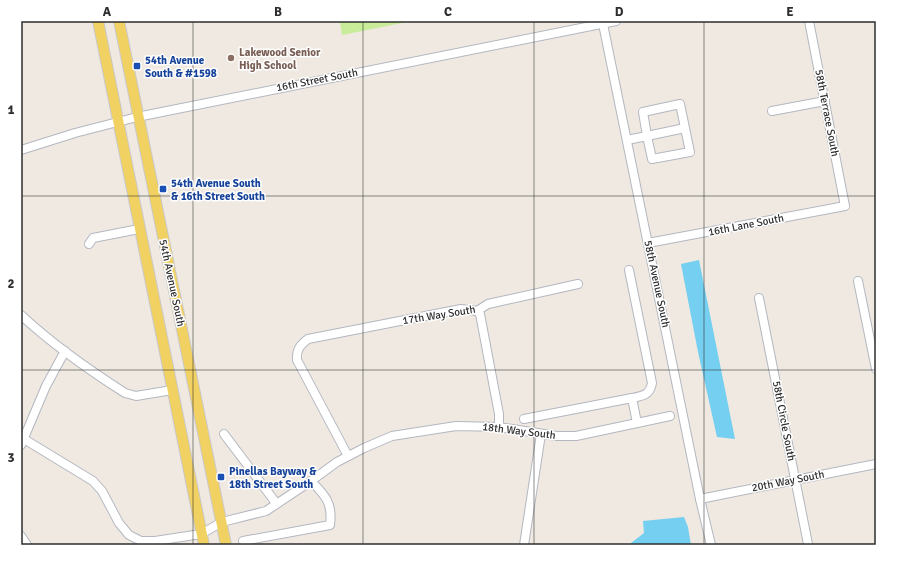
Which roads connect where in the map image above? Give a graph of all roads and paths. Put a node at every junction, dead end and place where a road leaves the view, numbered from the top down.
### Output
1 (98, 21) edge
2 (118, 21) edge
3 (616, 21) edge
4 (809, 21) edge
5 (603, 24) junction
6 (824, 101) junction
7 (772, 111) dead end
8 (137, 117) junction
9 (118, 122) junction
10 (685, 128) junction
11 (647, 136) junction
12 (627, 140) junction
13 (21, 150) edge
14 (845, 206) joint
15 (139, 229) junction
16 (648, 243) junction
17 (88, 244) dead end
18 (629, 270) dead end
19 (858, 281) dead end
20 (578, 284) dead end
21 (759, 298) dead end
22 (477, 310) junction
23 (21, 315) edge
24 (65, 351) junction
25 (876, 369) edge
26 (172, 390) junction
27 (632, 398) junction
28 (670, 416) dead end
29 (524, 419) dead end
30 (637, 423) junction
31 (499, 427) junction
32 (224, 434) dead end
33 (541, 434) junction
34 (22, 442) edge
35 (348, 456) junction
36 (876, 464) edge
37 (795, 479) junction
38 (311, 481) junction
39 (700, 499) junction
40 (276, 503) junction
41 (222, 522) junction
42 (201, 534) junction
43 (21, 536) edge
44 (243, 541) dead end
45 (808, 544) edge
46 (27, 545) edge
47 (204, 545) edge
48 (226, 545) edge
49 (524, 545) edge
50 (711, 545) edge

1 - 9 main road, 54th Avenue South
2 - 8 main road, 54th Avenue South
3 - 5 street, 16th Street South
4 - 6 street, 58th Terrace South
5 - 8 street, 16th Street South
5 - 12 street, 58th Avenue South
6 - 7 street
6 - 14 street, 58th Terrace South
8 - 9 street, 16th Street South
8 - 41 main road, 54th Avenue South
9 - 13 street, 16th Street South
9 - 15 main road, 54th Avenue South
10 - 11 street
10 - 11 street
10 - 11 street
11 - 12 street
12 - 16 street, 58th Avenue South
14 - 16 street, 16th Lane South
15 - 17 street
15 - 26 main road, 54th Avenue South
16 - 39 street, 58th Avenue South
18 - 27 street
19 - 25 street
20 - 22 street, 17th Way South
21 - 37 street, 58th Circle South
22 - 31 street
22 - 35 street, 17th Way South
23 - 24 street
24 - 26 street
24 - 34 street
26 - 42 main road, 54th Avenue South
27 - 29 street
27 - 30 street
28 - 30 street, 18th Way South
30 - 33 street, 18th Way South
31 - 33 street, 18th Way South
31 - 35 street, 18th Way South
32 - 40 street
33 - 49 street
34 - 42 street
35 - 38 street, 18th Way South
36 - 37 street, 20th Way South
37 - 39 street, 20th Way South
37 - 45 street, 58th Circle South
38 - 40 street, 18th Way South
38 - 44 street
39 - 50 street, 58th Avenue South
40 - 41 street, 18th Way South
41 - 42 street, 18th Way South
41 - 48 main road, 54th Avenue South
42 - 47 main road, 54th Avenue South
43 - 46 street

